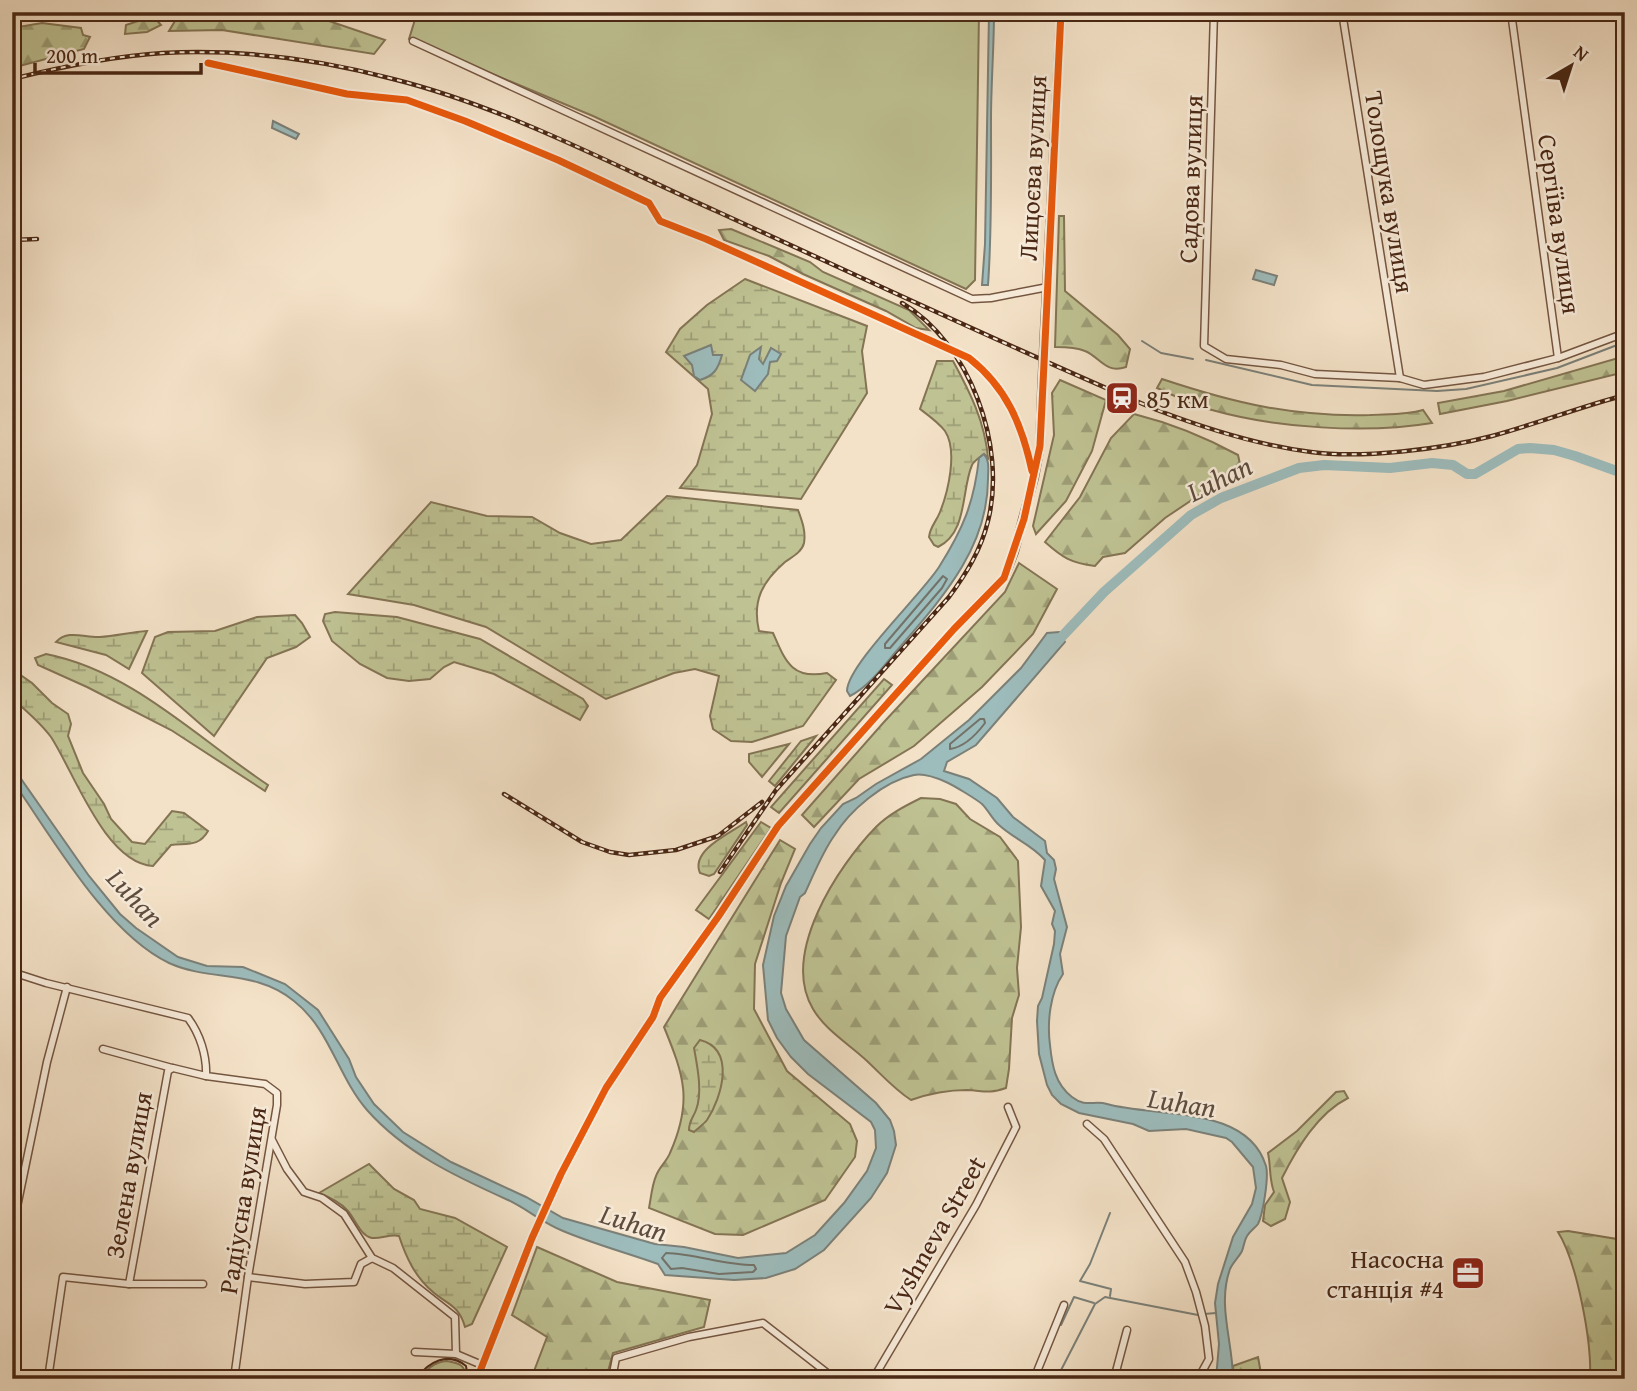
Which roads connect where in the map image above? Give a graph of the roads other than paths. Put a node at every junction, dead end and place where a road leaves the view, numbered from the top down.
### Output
1 (1061, 12) edge
2 (1214, 12) edge
3 (1342, 12) edge
4 (1511, 12) edge
5 (412, 41) dead end
6 (208, 63) dead end
7 (1048, 287) junction
8 (1625, 333) edge
9 (1558, 358) junction
10 (1400, 378) junction
11 (1034, 478) junction
12 (12, 972) edge
13 (67, 987) junction
14 (103, 1049) dead end
15 (173, 1068) junction
16 (206, 1076) junction
17 (1009, 1107) dead end
18 (1087, 1124) dead end
19 (272, 1138) junction
20 (12, 1231) edge
21 (372, 1258) junction
22 (248, 1277) junction
23 (129, 1284) junction
24 (203, 1284) dead end
25 (1064, 1304) dead end
26 (1127, 1330) dead end
27 (415, 1352) dead end
28 (456, 1354) junction
29 (482, 1365) junction
30 (48, 1379) edge
31 (234, 1379) edge
32 (477, 1379) edge
33 (612, 1379) edge
34 (835, 1379) edge
35 (873, 1379) edge
36 (1035, 1379) edge
37 (1114, 1379) edge
38 (1198, 1379) edge

1 - 7 street, Лицоєва вулиця
2 - 10 street, Садова вулиця
3 - 10 street, Толощука вулиця
4 - 9 street, Сергіїва вулиця
5 - 7 street
6 - 11 street
7 - 11 street, Лицоєва вулиця, bridge
8 - 9 street
9 - 10 street
11 - 29 street, Лицоєва вулиця
12 - 13 street
13 - 16 street
13 - 20 street
14 - 15 street
15 - 16 street, Зелена вулиця
15 - 23 street, Зелена вулиця
16 - 19 street, Радіусна вулиця
17 - 35 street, Vyshneva Street
18 - 38 street
19 - 21 street
19 - 22 street, Радіусна вулиця
21 - 22 street
21 - 28 street
22 - 31 street, Радіусна вулиця
23 - 24 street, Зелена вулиця
23 - 30 street, Зелена вулиця
25 - 36 street
26 - 37 street
27 - 28 street
28 - 29 street
29 - 32 street, Лицоєва вулиця
33 - 34 street

